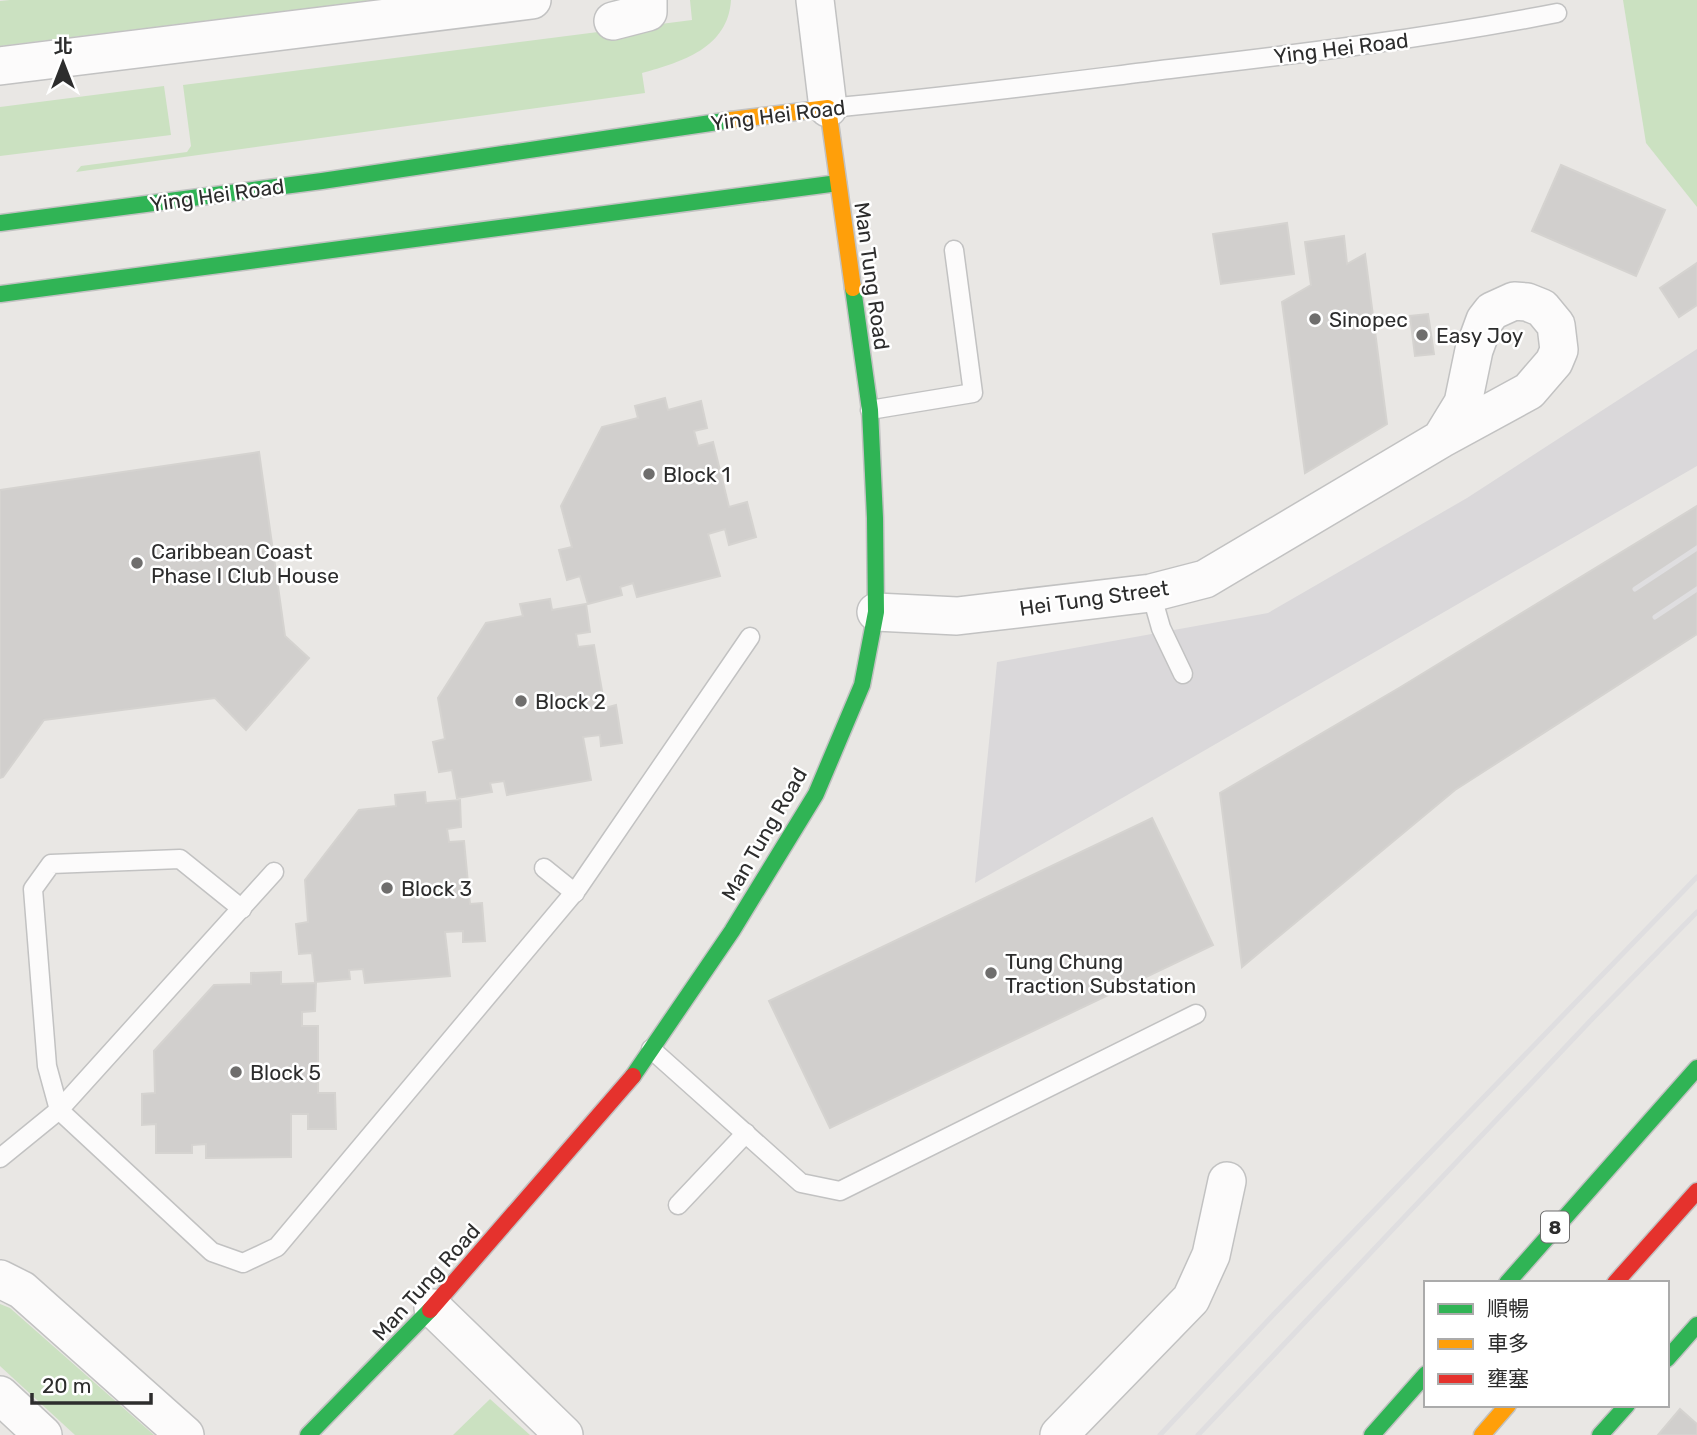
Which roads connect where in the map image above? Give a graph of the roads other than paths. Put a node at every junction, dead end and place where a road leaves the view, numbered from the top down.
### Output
1 (532, 0) edge
2 (648, 0) edge
3 (815, 0) edge
4 (1557, 13) dead end
5 (613, 21) dead end
6 (0, 66) edge
7 (828, 108) junction
8 (838, 183) junction
9 (0, 223) edge
10 (954, 250) dead end
11 (0, 294) edge
12 (870, 410) junction
13 (1440, 439) dead end
14 (1151, 593) junction
15 (876, 612) junction
16 (750, 637) dead end
17 (1183, 674) dead end
18 (544, 868) dead end
19 (274, 872) dead end
20 (575, 893) junction
21 (242, 909) junction
22 (1196, 1014) dead end
23 (651, 1049) junction
24 (1697, 1069) edge
25 (59, 1110) junction
26 (746, 1133) junction
27 (0, 1158) edge
28 (1227, 1181) dead end
29 (1697, 1191) edge
30 (678, 1205) dead end
31 (0, 1279) edge
32 (1509, 1281) edge
33 (1617, 1281) edge
34 (433, 1308) junction
35 (1697, 1325) edge
36 (1669, 1357) edge
37 (1424, 1376) edge
38 (0, 1395) edge
39 (1506, 1407) edge
40 (1624, 1407) edge
41 (43, 1435) edge
42 (185, 1435) edge
43 (308, 1435) edge
44 (564, 1435) edge
45 (1059, 1435) edge
46 (1372, 1435) edge
47 (1482, 1435) edge
48 (1600, 1435) edge

1 - 6 street
2 - 5 street
3 - 7 street
4 - 7 lane, Ying Hei Road
7 - 8 main road, Man Tung Road
7 - 9 main road, Ying Hei Road
8 - 11 main road
8 - 12 main road, Man Tung Road
10 - 12 lane
12 - 15 main road, Man Tung Road
13 - 14 street, Hei Tung Street
14 - 15 street, Hei Tung Street
14 - 17 lane
15 - 23 main road, Man Tung Road
16 - 20 lane
18 - 20 lane
19 - 21 lane
20 - 25 lane
21 - 25 lane
21 - 25 lane
22 - 26 lane
23 - 26 lane
23 - 34 main road, Man Tung Road
24 - 32 main road, 8
25 - 27 lane
26 - 30 lane
28 - 45 street
29 - 33 main road
31 - 42 street
34 - 43 main road, Man Tung Road
34 - 44 street
35 - 36 main road
37 - 46 main road
38 - 41 street
39 - 47 main road
40 - 48 main road

